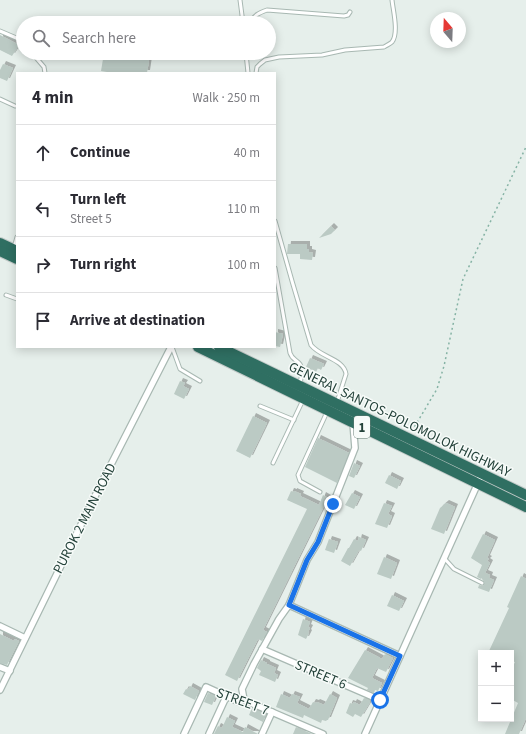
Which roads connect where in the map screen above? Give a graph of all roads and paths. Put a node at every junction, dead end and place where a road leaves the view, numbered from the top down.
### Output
1 (240, 0) edge
2 (392, 0) edge
3 (350, 12) dead end
4 (242, 16) edge
5 (255, 16) edge
6 (0, 31) edge
7 (16, 38) edge
8 (276, 58) edge
9 (38, 60) edge
10 (247, 60) edge
11 (265, 60) edge
12 (45, 72) edge
13 (248, 72) edge
14 (256, 72) edge
15 (0, 99) edge
16 (15, 106) dead end
17 (526, 147) edge
18 (276, 225) edge
19 (0, 243) edge
20 (0, 251) edge
21 (16, 254) edge
22 (276, 274) edge
23 (6, 295) dead end
24 (16, 299) edge
25 (171, 348) edge
26 (172, 348) edge
27 (200, 348) edge
28 (221, 348) edge
29 (200, 381) dead end
30 (300, 386) junction
31 (304, 399) junction
32 (260, 406) dead end
33 (333, 409) junction
34 (294, 420) junction
35 (353, 423) junction
36 (408, 438) junction
37 (273, 463) dead end
38 (480, 478) junction
39 (320, 492) dead end
40 (526, 495) edge
41 (526, 507) edge
42 (444, 558) junction
43 (482, 583) dead end
44 (289, 605) junction
45 (0, 626) edge
46 (25, 638) junction
47 (262, 649) dead end
48 (400, 656) junction
49 (0, 667) edge
50 (10, 671) junction
51 (0, 690) edge
52 (226, 697) junction
53 (244, 700) junction
54 (380, 700) junction
55 (272, 712) junction
56 (184, 734) edge
57 (209, 734) edge
58 (262, 734) edge
59 (323, 734) edge
60 (365, 734) edge

1 - 4 lane
2 - 8 lane
3 - 5 lane
6 - 7 lane
9 - 12 lane
10 - 13 lane
11 - 14 lane
15 - 16 lane
17 - 36 path
18 - 33 lane
19 - 21 highway
20 - 21 highway
22 - 30 lane
23 - 24 lane
25 - 46 street, PUROK 2 MAIN ROAD
26 - 29 lane
27 - 31 highway, 1
28 - 30 highway, GENERAL SANTOS-POLOMOLOK HIGHWAY / 1
30 - 33 highway, GENERAL SANTOS-POLOMOLOK HIGHWAY / 1
31 - 33 highway, 1
31 - 34 lane
32 - 34 lane
33 - 35 highway, 1
33 - 36 highway, GENERAL SANTOS-POLOMOLOK HIGHWAY / 1
33 - 39 lane
34 - 37 lane
35 - 38 highway, 1
35 - 44 street
36 - 38 highway, GENERAL SANTOS-POLOMOLOK HIGHWAY / 1
38 - 40 highway, GENERAL SANTOS-POLOMOLOK HIGHWAY / 1
38 - 41 highway, 1
38 - 42 street
42 - 43 lane
42 - 48 street
44 - 48 street
44 - 53 street
45 - 46 street
46 - 50 street, PUROK 2 MAIN ROAD
47 - 54 street, STREET 6
48 - 54 street
49 - 50 street
50 - 51 street, PUROK 2 MAIN ROAD
52 - 53 street, STREET 7
52 - 56 street, STREET 7
52 - 57 street
53 - 55 street, STREET 7
54 - 60 street
55 - 58 street
55 - 59 street, STREET 7

